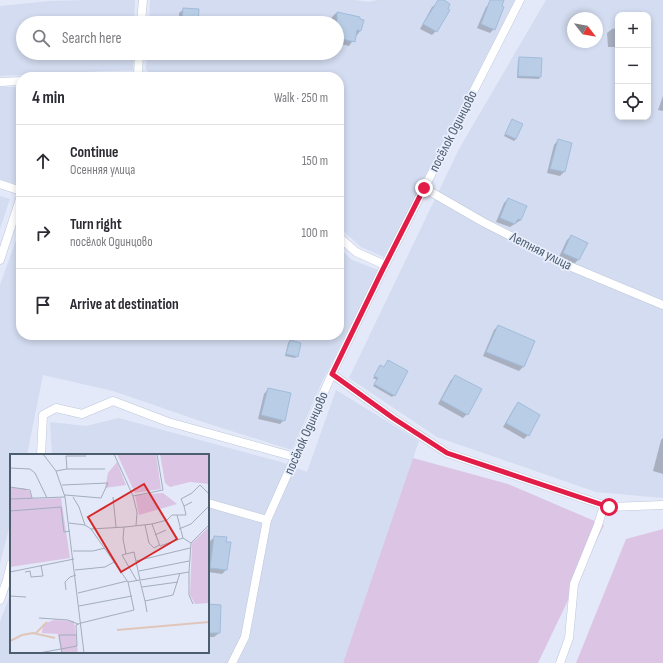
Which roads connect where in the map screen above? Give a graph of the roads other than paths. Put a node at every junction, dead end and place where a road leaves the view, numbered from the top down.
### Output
1 (143, 0) edge
2 (520, 0) edge
3 (142, 16) edge
4 (139, 60) edge
5 (139, 72) edge
6 (16, 81) edge
7 (0, 82) edge
8 (0, 184) edge
9 (424, 188) junction
10 (16, 189) edge
11 (16, 211) edge
12 (344, 241) edge
13 (0, 260) edge
14 (385, 265) junction
15 (663, 305) edge
16 (332, 374) junction
17 (41, 454) edge
18 (295, 457) junction
19 (209, 503) edge
20 (604, 505) junction
21 (663, 505) edge
22 (266, 520) junction
23 (10, 568) edge
24 (0, 600) edge
25 (232, 663) edge
26 (560, 663) edge

1 - 3 lane
2 - 9 lane, посёлок Одинцово
4 - 5 lane
6 - 7 lane
8 - 10 lane
9 - 14 lane, посёлок Одинцово
9 - 15 lane, Летняя улица
11 - 13 lane
12 - 14 lane
14 - 16 lane, посёлок Одинцово
16 - 18 lane, посёлок Одинцово
16 - 20 lane
17 - 18 lane
18 - 22 lane, посёлок Одинцово
19 - 22 lane
20 - 21 lane
20 - 26 lane
22 - 25 lane, посёлок Одинцово
23 - 24 lane

